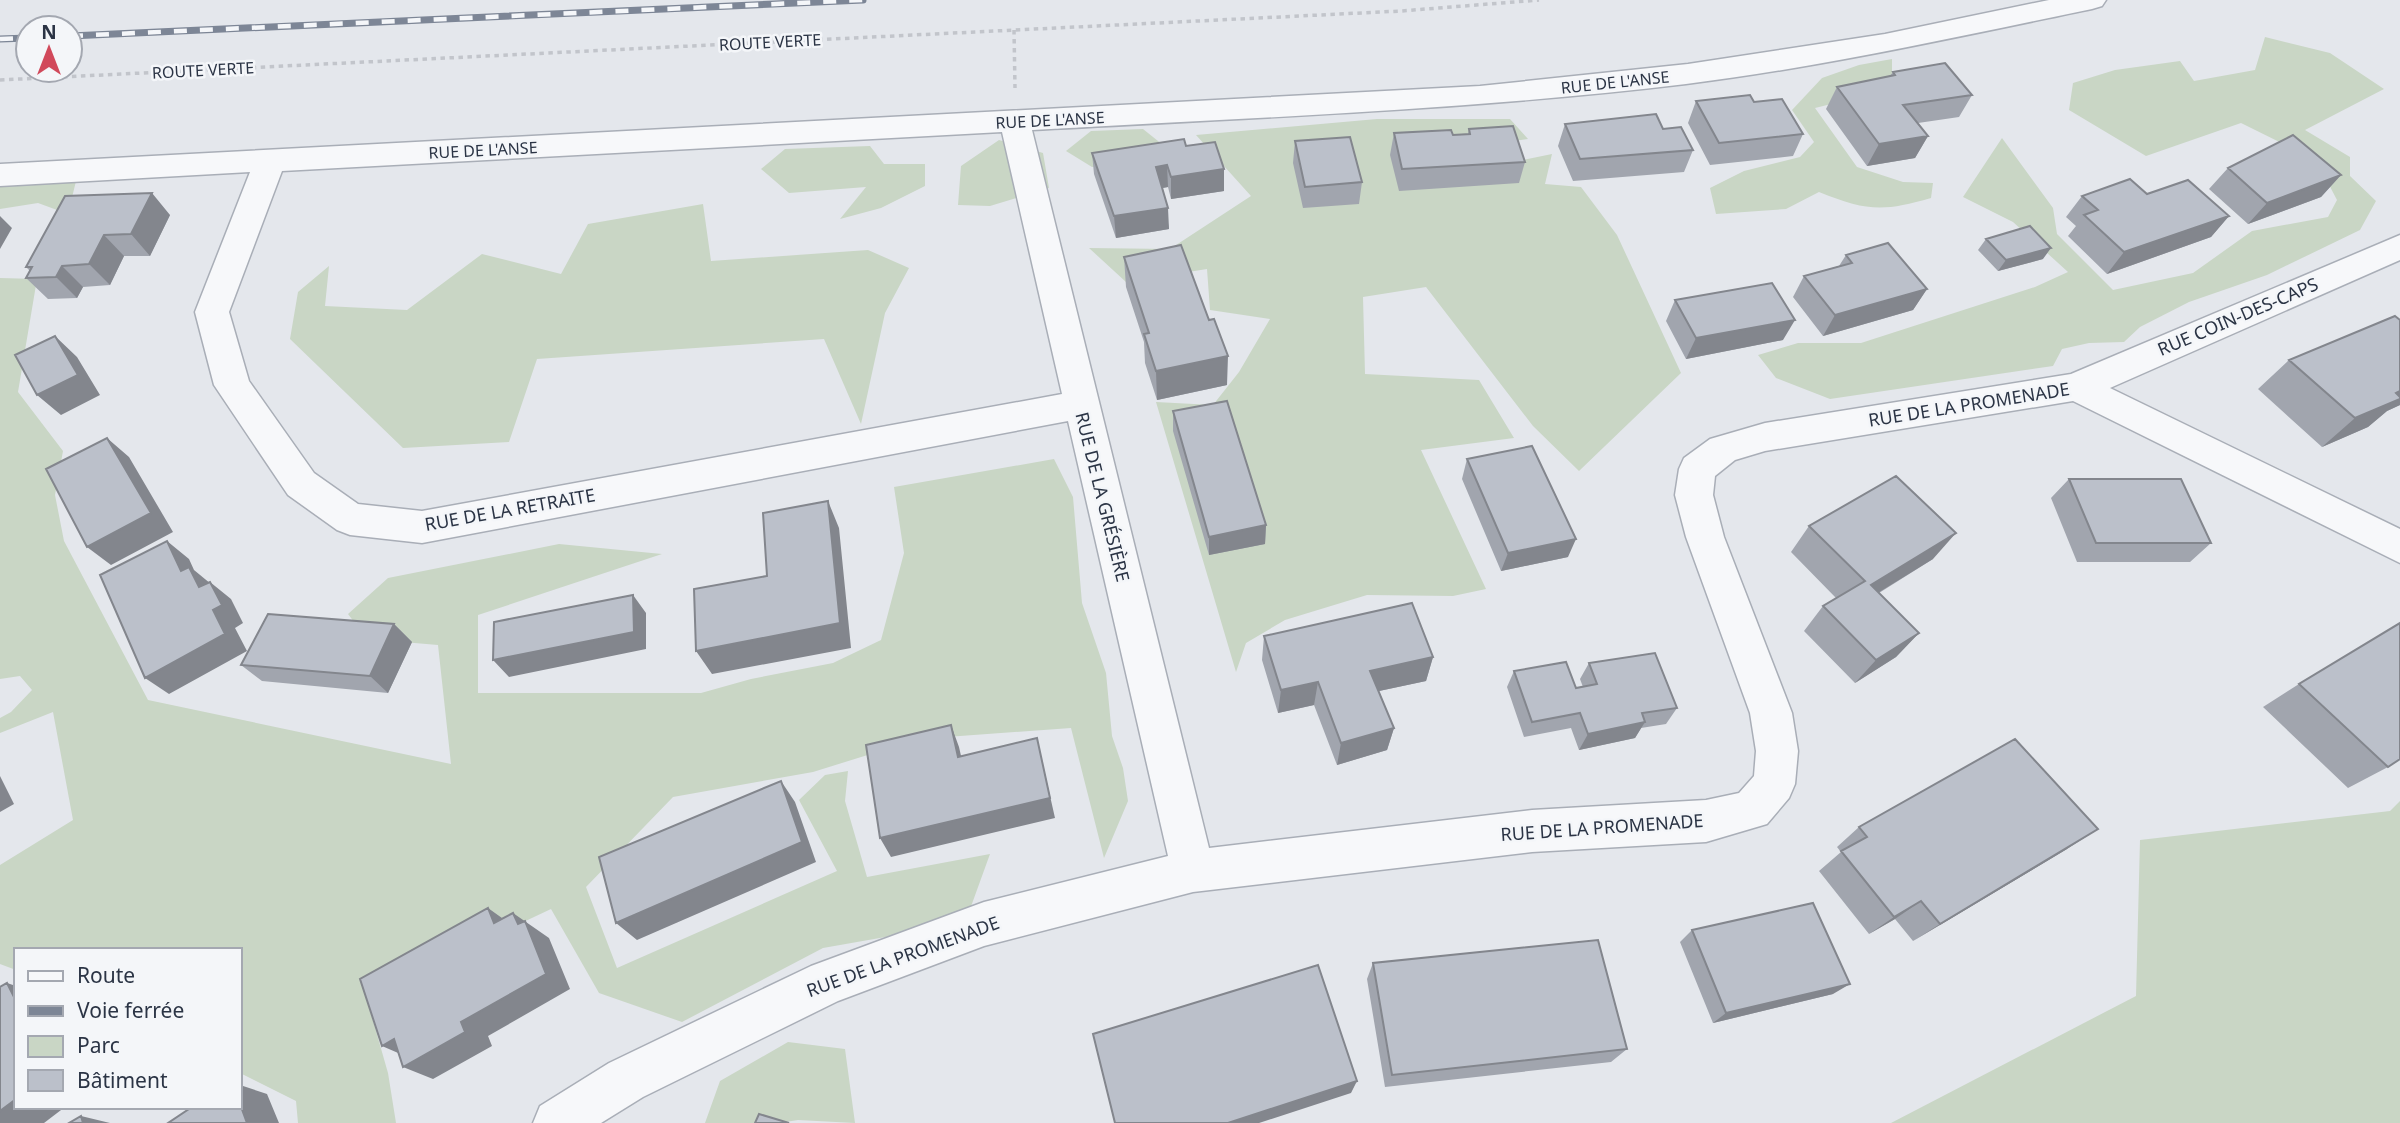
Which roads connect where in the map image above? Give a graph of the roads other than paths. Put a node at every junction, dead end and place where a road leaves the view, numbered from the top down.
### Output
1 (2092, 0) edge
2 (1015, 122) junction
3 (270, 161) junction
4 (0, 174) edge
5 (2400, 247) edge
6 (2076, 387) junction
7 (1080, 405) junction
8 (2400, 547) edge
9 (1193, 871) junction
10 (557, 1123) edge

1 - 2 street, RUE DE L'ANSE
2 - 3 street, RUE DE L'ANSE
2 - 7 street, RUE DE LA GRÉSIÈRE
3 - 4 street, RUE DE L'ANSE
3 - 7 street, RUE DE LA RETRAITE
5 - 6 street, RUE COIN-DES-CAPS
6 - 8 street, RUE DE LA PROMENADE
6 - 9 street, RUE DE LA PROMENADE
7 - 9 street, RUE DE LA GRÉSIÈRE
9 - 10 street, RUE DE LA PROMENADE

